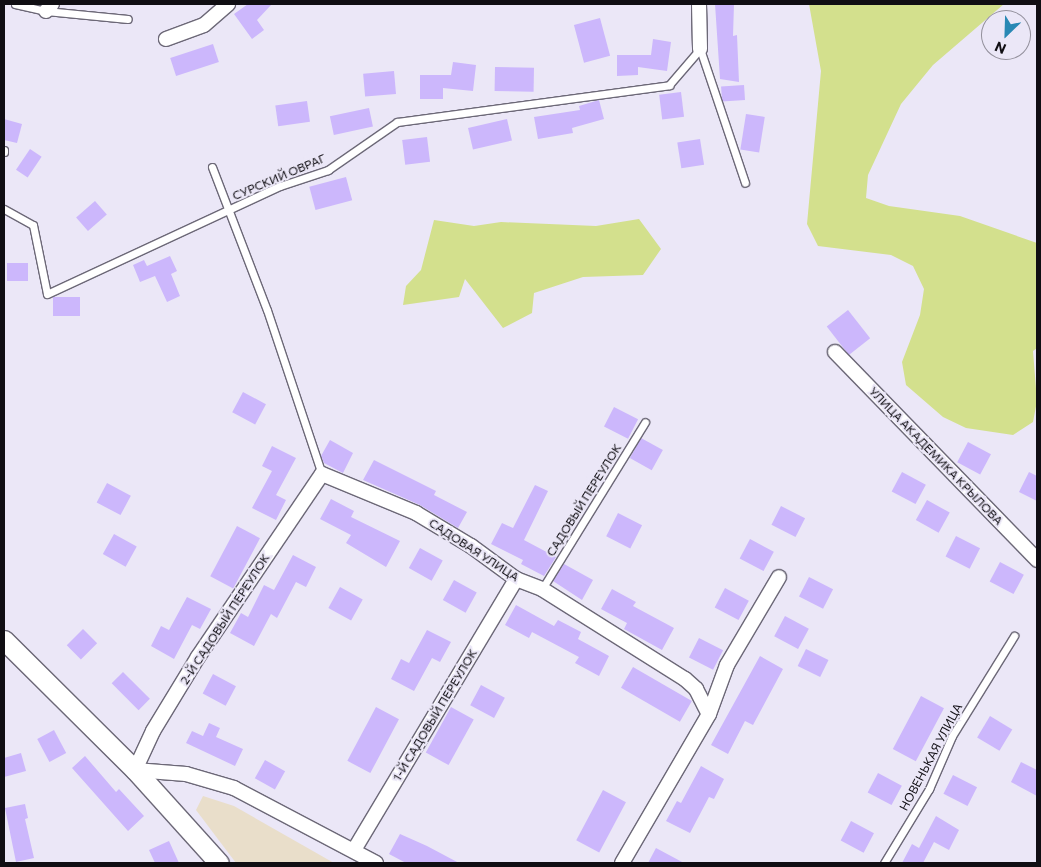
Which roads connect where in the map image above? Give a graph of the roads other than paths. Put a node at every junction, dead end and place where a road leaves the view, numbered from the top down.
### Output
1 (15, 4) edge
2 (228, 4) edge
3 (699, 4) edge
4 (49, 8) edge
5 (128, 19) dead end
6 (166, 39) dead end
7 (700, 49) junction
8 (212, 167) dead end
9 (745, 183) dead end
10 (4, 209) edge
11 (229, 211) junction
12 (835, 352) dead end
13 (645, 422) dead end
14 (322, 474) junction
15 (1037, 560) edge
16 (779, 577) dead end
17 (516, 580) junction
18 (542, 589) junction
19 (1014, 636) dead end
20 (4, 640) edge
21 (709, 714) junction
22 (135, 770) junction
23 (354, 850) junction
24 (219, 863) edge
25 (376, 863) edge
26 (622, 863) edge
27 (884, 863) edge

1 - 4 lane
2 - 6 street
3 - 7 street
4 - 5 lane
7 - 9 lane
7 - 11 lane, СУРСКИЙ ОВРАГ
8 - 11 lane
10 - 11 lane, СУРСКИЙ ОВРАГ
11 - 14 lane
12 - 15 street, УЛИЦА АКАДЕМИКА КРЫЛОВА
13 - 18 lane, САДОВЫЙ ПЕРЕУЛОК
14 - 17 street, САДОВАЯ УЛИЦА
14 - 22 street, 2-Й САДОВЫЙ ПЕРЕУЛОК
16 - 21 street
17 - 18 street, САДОВАЯ УЛИЦА
17 - 23 street, 1-Й САДОВЫЙ ПЕРЕУЛОК
18 - 21 street, САДОВАЯ УЛИЦА
19 - 27 lane, НОВЕНЬКАЯ УЛИЦА
20 - 22 main road
21 - 26 street
22 - 23 street
22 - 24 main road
23 - 25 street

